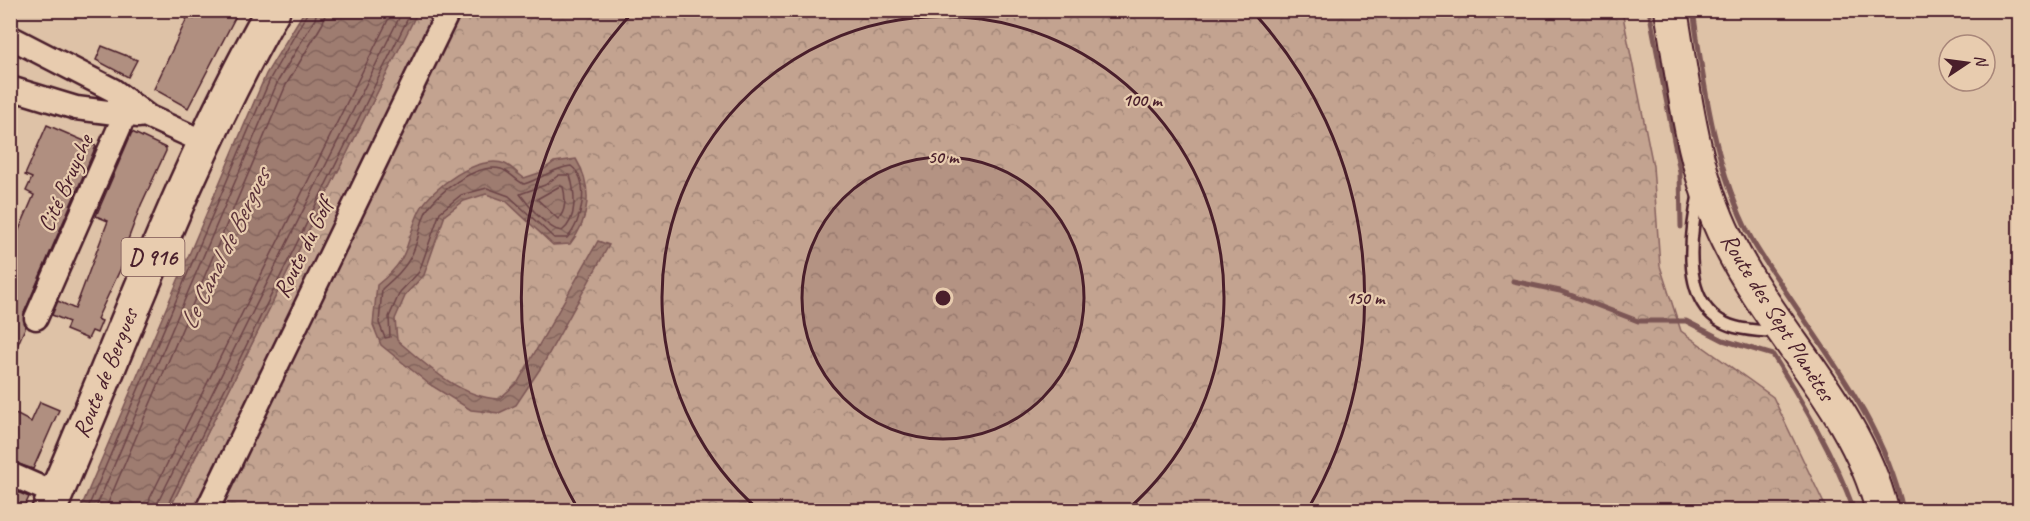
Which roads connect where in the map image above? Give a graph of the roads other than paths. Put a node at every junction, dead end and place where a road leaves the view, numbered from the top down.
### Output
1 (273, 10) edge
2 (449, 10) edge
3 (1671, 10) edge
4 (10, 37) edge
5 (10, 88) edge
6 (128, 109) junction
7 (204, 142) junction
8 (1703, 175) junction
9 (36, 318) dead end
10 (1784, 332) junction
11 (10, 474) edge
12 (52, 502) edge
13 (207, 510) edge
14 (1882, 510) edge

1 - 7 main road, Route de Bergues / D 916
2 - 13 street, Route du Golf
3 - 8 main road, Route des Sept Planètes
4 - 6 street
5 - 6 street
6 - 7 street
6 - 9 street, Cité Bruyche
7 - 12 main road, Route de Bergues / D 916
8 - 10 main road, Route des Sept Planètes
8 - 10 lane
10 - 14 main road, Route des Sept Planètes
11 - 12 street

